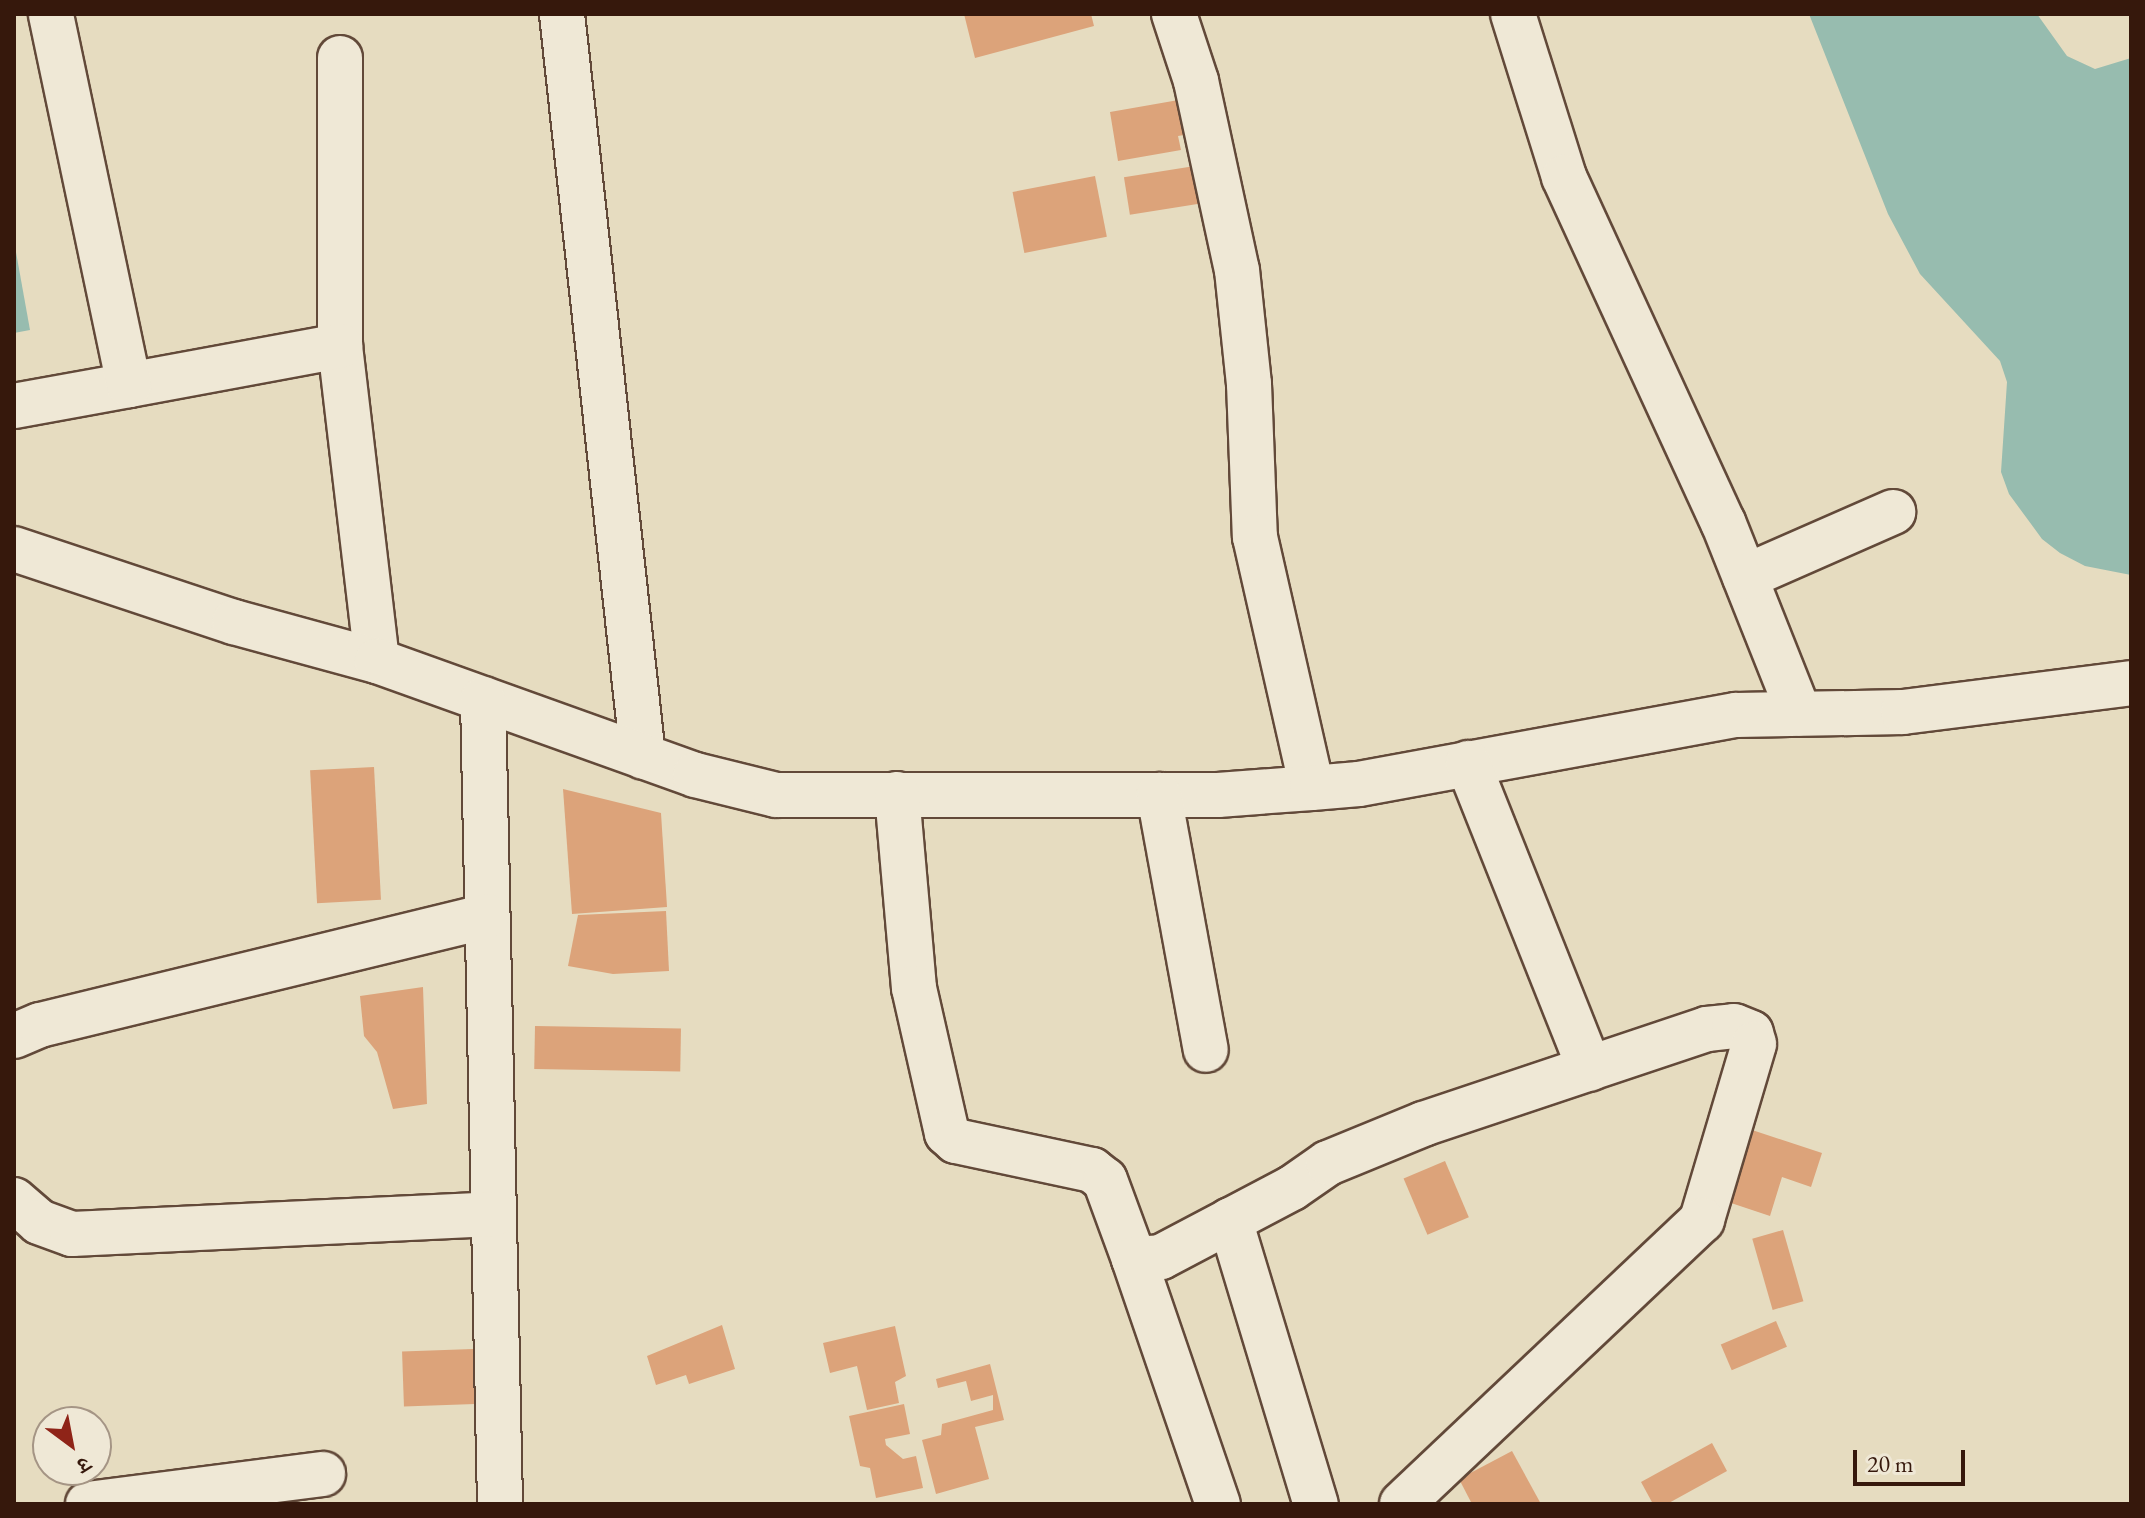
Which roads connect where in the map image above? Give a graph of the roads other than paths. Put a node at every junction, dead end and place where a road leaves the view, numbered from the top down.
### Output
1 (51, 14) edge
2 (562, 14) edge
3 (1174, 14) edge
4 (1513, 14) edge
5 (340, 58) dead end
6 (340, 346) junction
7 (129, 385) junction
8 (14, 406) edge
9 (1893, 512) dead end
10 (14, 549) edge
11 (1745, 577) junction
12 (377, 661) junction
13 (2131, 683) edge
14 (483, 699) junction
15 (1799, 713) junction
16 (643, 757) junction
17 (1468, 763) junction
18 (1312, 788) junction
19 (897, 794) junction
20 (1159, 795) junction
21 (487, 916) junction
22 (14, 1036) edge
23 (1206, 1050) dead end
24 (1590, 1069) junction
25 (14, 1200) edge
26 (494, 1214) junction
27 (1230, 1220) junction
28 (1134, 1259) junction
29 (323, 1474) dead end
30 (88, 1504) edge
31 (500, 1504) edge
32 (1218, 1504) edge
33 (1316, 1504) edge
34 (1402, 1504) edge

1 - 7 street
2 - 16 street
3 - 18 street
4 - 11 street
5 - 6 street
6 - 7 street
6 - 12 street
7 - 8 street
9 - 11 street
10 - 12 street
11 - 15 street
12 - 14 street
13 - 15 street
14 - 16 street
14 - 21 street
15 - 17 street
16 - 19 street
17 - 18 street
17 - 24 street
18 - 20 street
19 - 20 street
19 - 28 street
20 - 23 street
21 - 22 street
21 - 26 street
24 - 27 street
24 - 34 street
25 - 26 street
26 - 31 street
27 - 28 street
27 - 33 street
28 - 32 street
29 - 30 street

